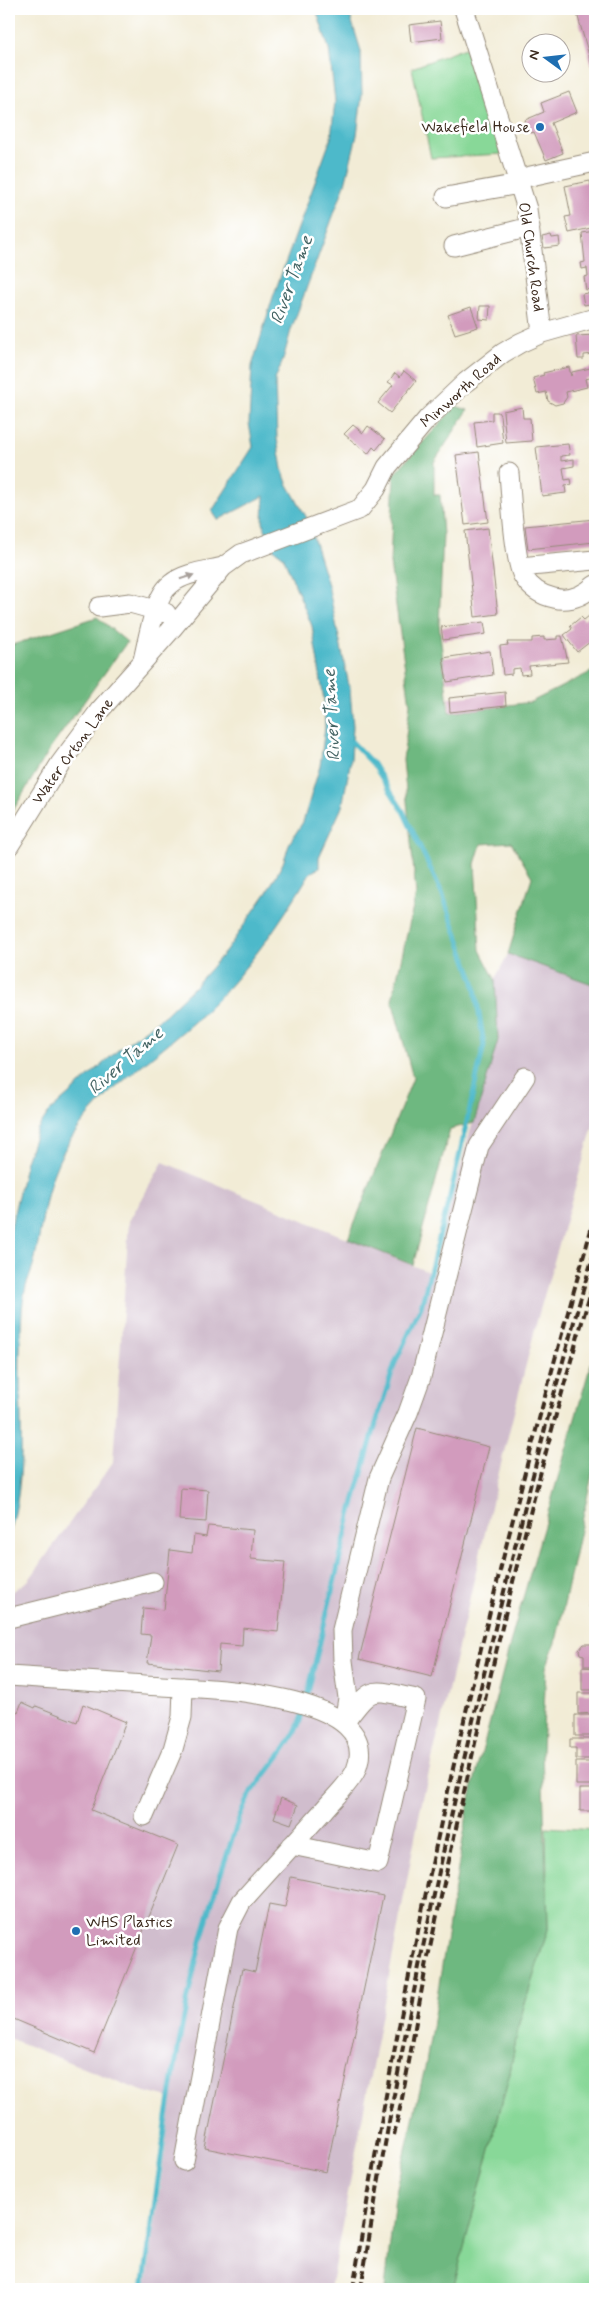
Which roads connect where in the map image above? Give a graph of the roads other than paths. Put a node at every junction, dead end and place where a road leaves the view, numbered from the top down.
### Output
1 (464, 9) edge
2 (595, 162) edge
3 (518, 181) junction
4 (446, 197) dead end
5 (530, 227) junction
6 (454, 246) dead end
7 (595, 318) edge
8 (542, 333) junction
9 (509, 473) dead end
10 (241, 554) joint
11 (595, 560) edge
12 (223, 566) junction
13 (520, 567) junction
14 (595, 585) edge
15 (99, 607) dead end
16 (154, 610) junction
17 (184, 614) junction
18 (143, 661) junction
19 (9, 846) edge
20 (525, 1077) dead end
21 (153, 1582) dead end
22 (9, 1618) edge
23 (9, 1676) edge
24 (182, 1687) junction
25 (344, 1723) junction
26 (144, 1816) dead end
27 (292, 1845) junction
28 (184, 2161) dead end

1 - 3 street, Old Church Road
2 - 3 street
3 - 4 street
3 - 5 street, Old Church Road
5 - 6 street
5 - 8 street, Old Church Road
7 - 8 street, Minworth Road
8 - 10 street, Minworth Road
9 - 13 street
10 - 12 street, Water Orton Lane
11 - 13 street
16 -> 12 street, Water Orton Lane
12 - 17 street, Water Orton Lane
13 - 14 street
15 - 16 street
16 - 17 street
16 - 18 street, Water Orton Lane
17 - 18 street, Water Orton Lane
18 - 19 street, Water Orton Lane
20 - 25 street
21 - 22 street
23 - 24 street
24 - 25 street
24 - 26 street
25 - 27 street
25 - 27 street
27 - 28 street

